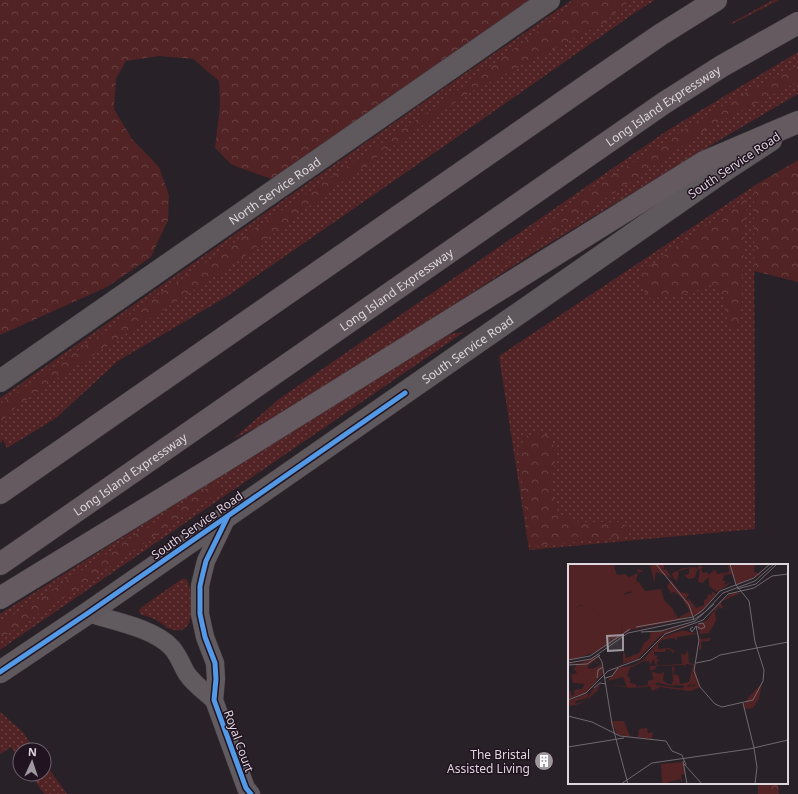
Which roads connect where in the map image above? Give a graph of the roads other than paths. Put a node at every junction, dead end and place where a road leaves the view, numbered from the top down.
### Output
1 (550, 0) edge
2 (716, 0) edge
3 (798, 23) edge
4 (798, 122) edge
5 (0, 381) edge
6 (0, 493) edge
7 (228, 516) junction
8 (0, 564) edge
9 (0, 598) edge
10 (88, 613) junction
11 (0, 672) edge
12 (214, 700) junction
13 (248, 792) edge

1 - 5 main road, North Service Road
2 - 6 highway
3 - 8 highway, Long Island Expressway
4 - 7 main road, South Service Road
4 - 9 highway
7 - 10 main road, South Service Road
7 - 12 street
10 - 11 main road, South Service Road
10 - 12 street
12 - 13 street, Royal Court

